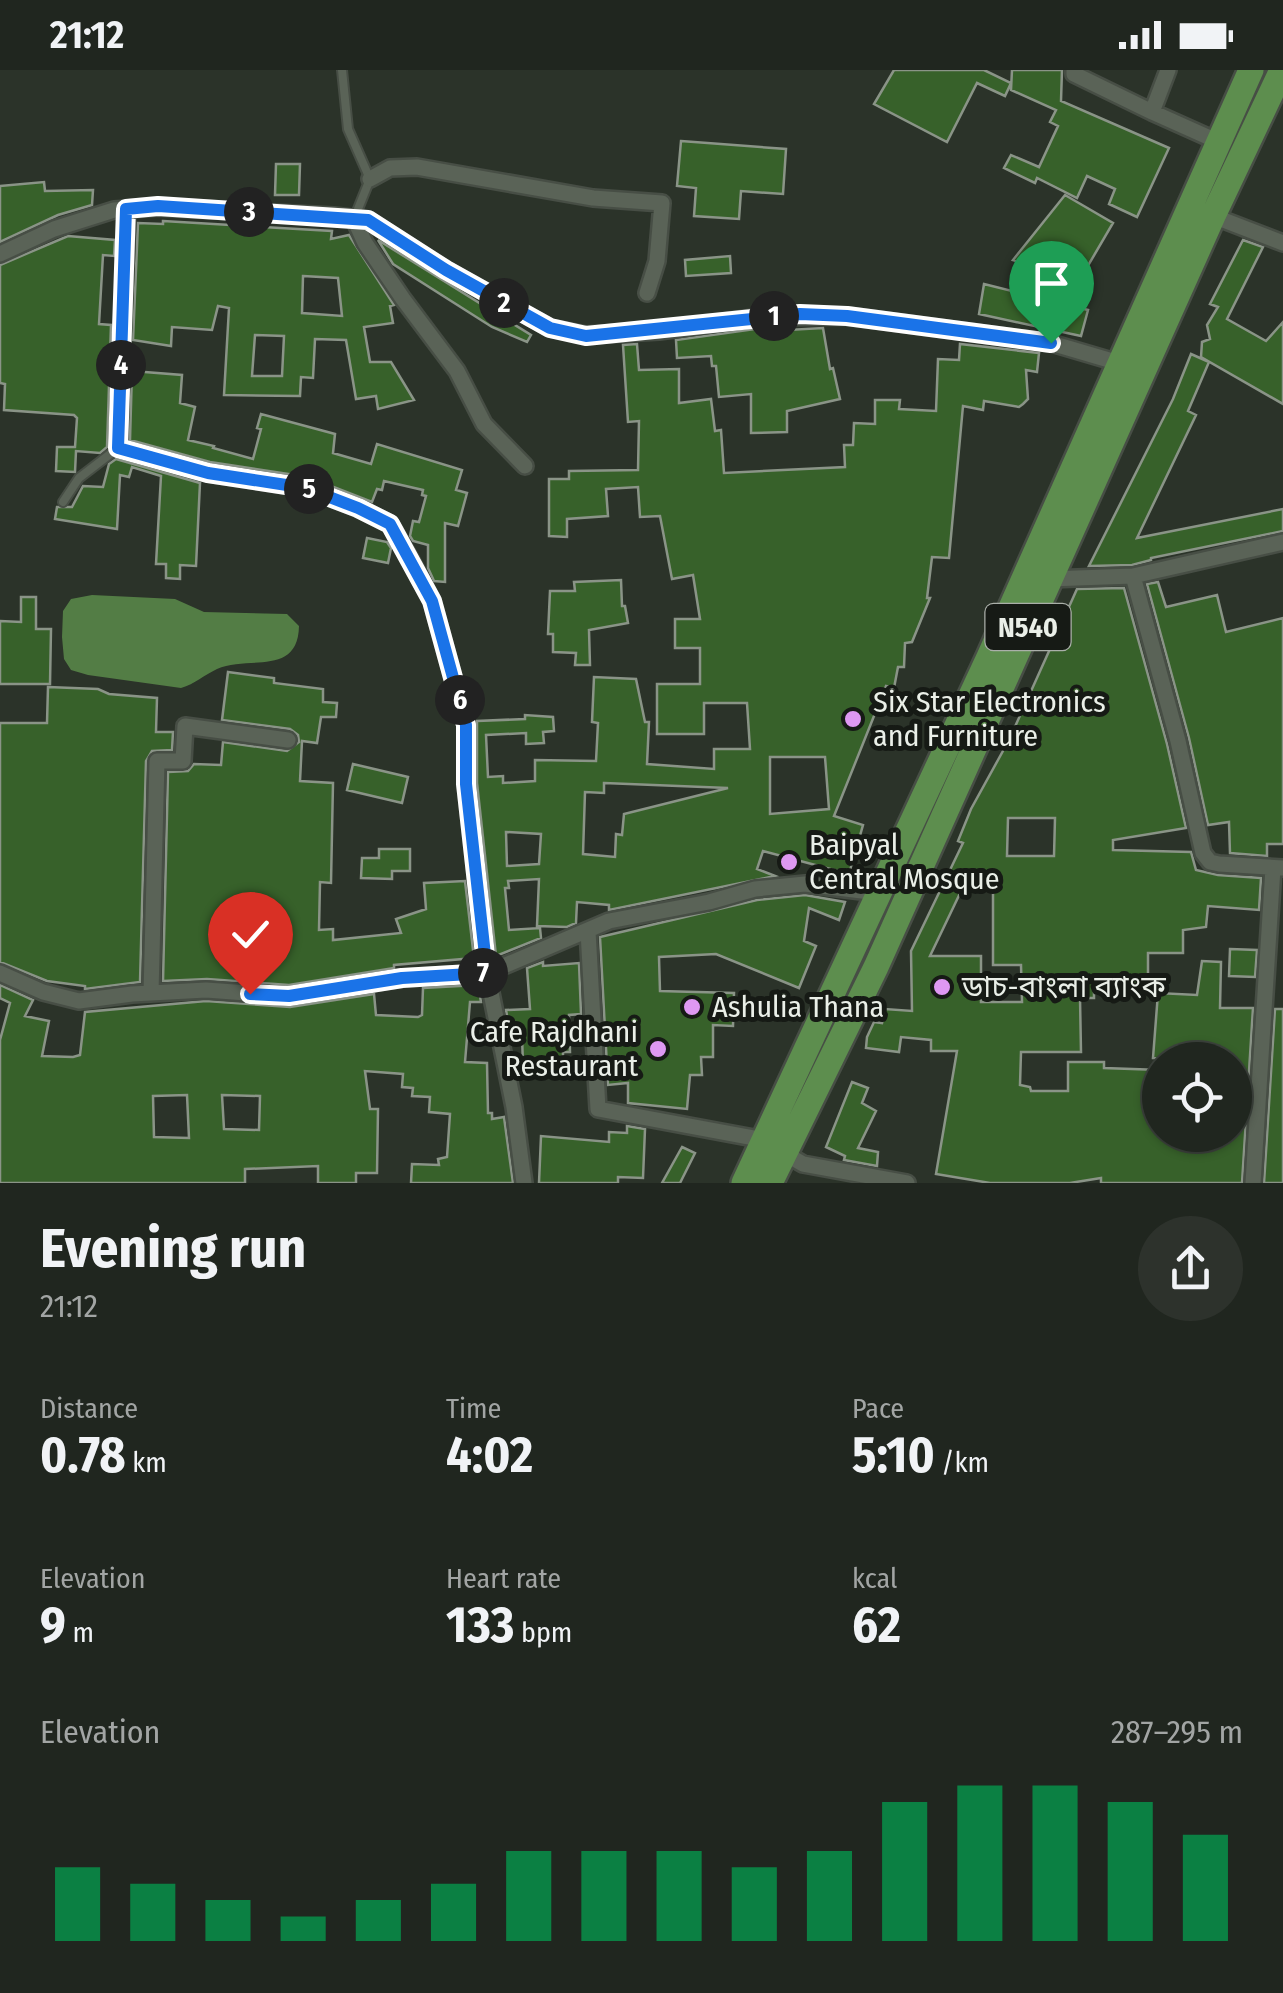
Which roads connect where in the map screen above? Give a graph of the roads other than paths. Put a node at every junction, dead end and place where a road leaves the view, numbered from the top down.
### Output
1 (342, 70) edge
2 (1074, 70) edge
3 (1168, 70) edge
4 (1251, 70) edge
5 (1282, 70) edge
6 (1152, 112) junction
7 (1219, 142) junction
8 (370, 179) junction
9 (126, 209) junction
10 (1214, 216) junction
11 (354, 219) junction
12 (1283, 243) edge
13 (0, 254) edge
14 (646, 294) dead end
15 (1118, 363) junction
16 (118, 448) junction
17 (525, 466) dead end
18 (63, 502) dead end
19 (1283, 542) edge
20 (1133, 576) junction
21 (1050, 579) junction
22 (288, 740) dead end
23 (1278, 868) edge
24 (878, 893) junction
25 (588, 931) junction
26 (0, 973) edge
27 (487, 973) junction
28 (150, 993) junction
29 (774, 1146) junction
30 (524, 1183) edge
31 (744, 1183) edge
32 (770, 1183) edge
33 (907, 1183) edge
34 (1254, 1183) edge

1 - 8 lane
2 - 6 street
3 - 6 street
4 - 7 highway, N540
5 - 10 highway, N540
6 - 7 street
7 - 15 highway, N540
8 - 11 lane
8 - 14 street
9 - 11 street
9 - 13 street
9 - 16 street
10 - 12 street
10 - 21 highway, N540
11 - 15 street
11 - 17 street
15 - 24 highway, N540
16 - 18 lane
16 - 27 street
19 - 20 street
20 - 21 street
20 - 23 street
21 - 29 highway, N540
22 - 28 street
23 - 34 street
24 - 25 street
24 - 29 highway, N540
25 - 27 street
25 - 29 street
26 - 28 street
27 - 28 street
27 - 30 street
29 - 31 highway, N540
29 - 32 highway, N540
29 - 33 street

